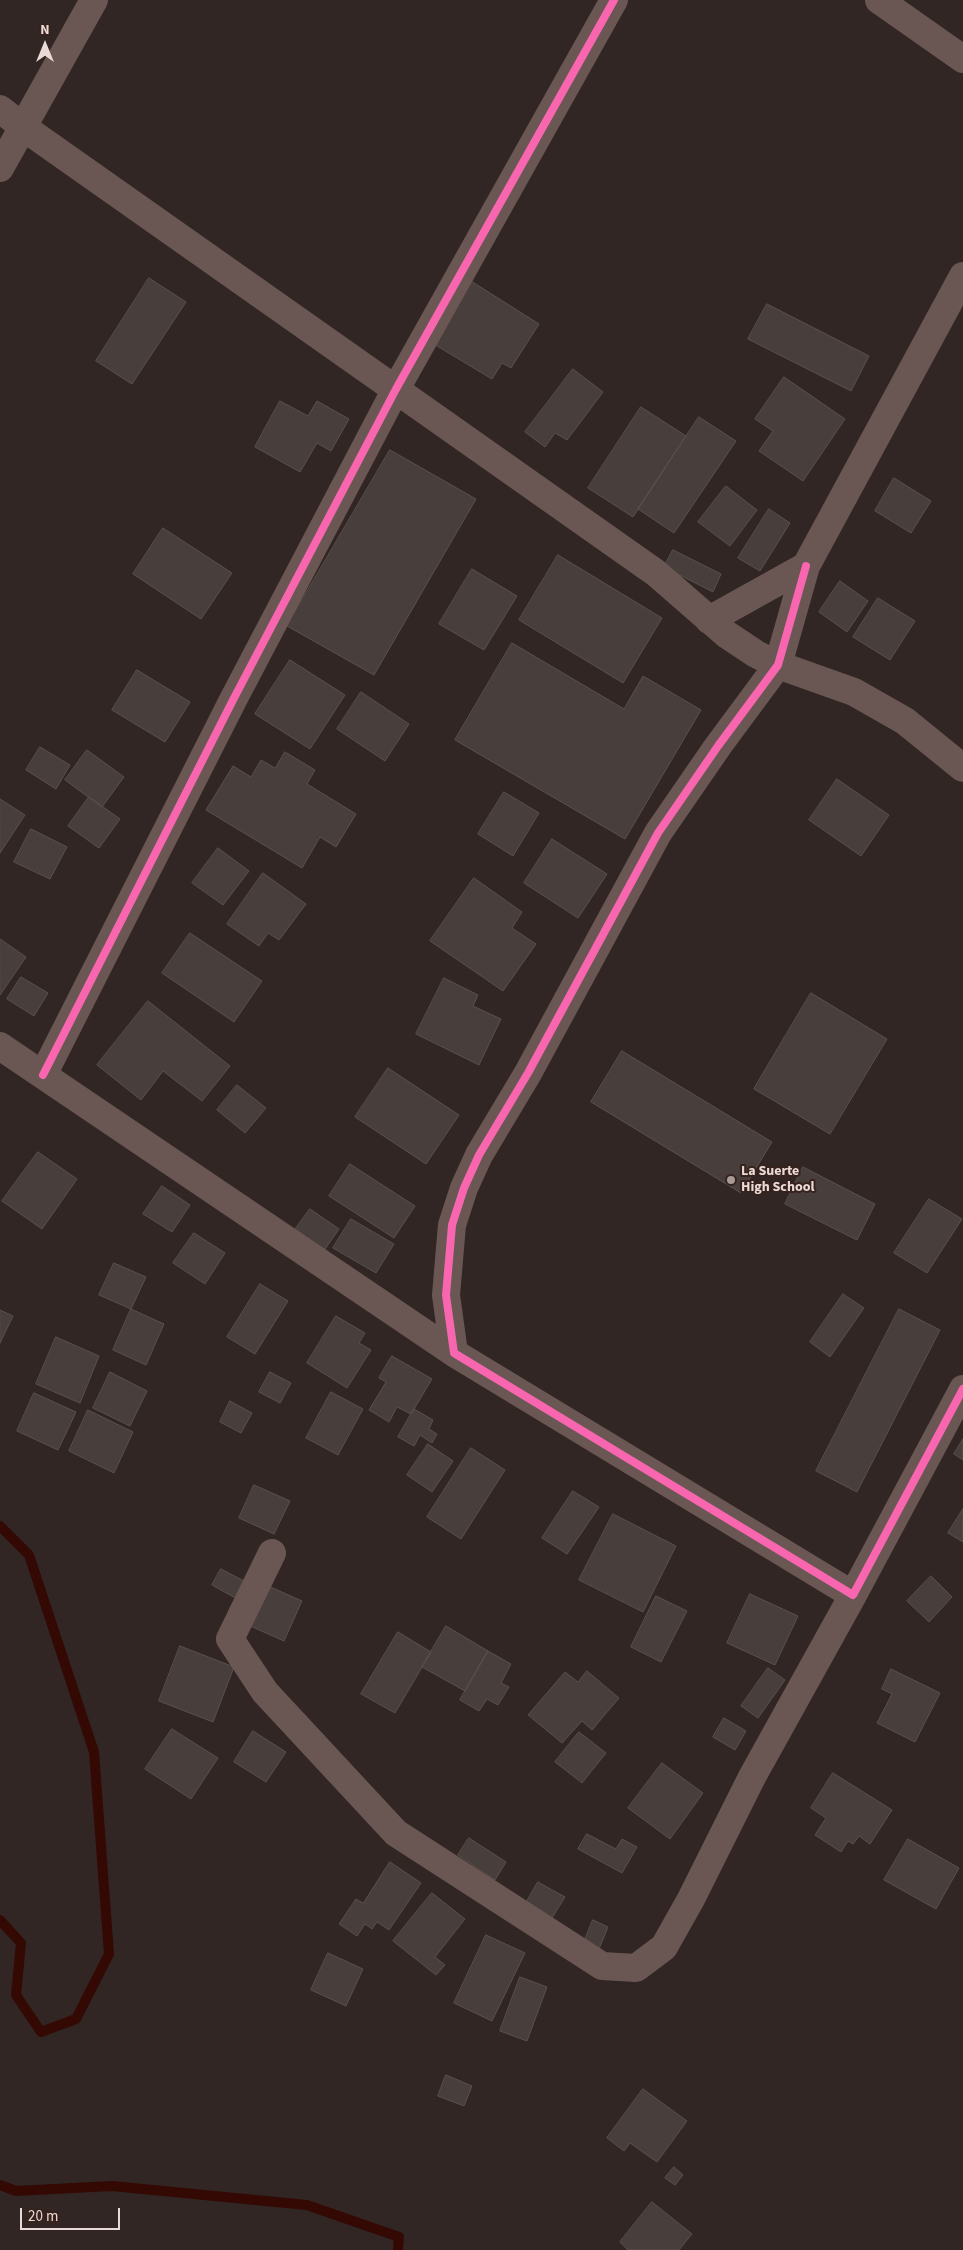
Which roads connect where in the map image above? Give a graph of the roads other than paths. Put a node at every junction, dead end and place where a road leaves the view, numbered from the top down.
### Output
1 (94, 0) edge
2 (614, 0) edge
3 (879, 0) edge
4 (963, 59) edge
5 (0, 109) edge
6 (22, 127) junction
7 (0, 168) edge
8 (963, 276) edge
9 (396, 389) junction
10 (806, 566) junction
11 (710, 620) junction
12 (778, 665) junction
13 (963, 768) edge
14 (0, 1046) edge
15 (43, 1075) junction
16 (454, 1353) junction
17 (963, 1389) edge
18 (272, 1553) dead end
19 (853, 1595) junction

1 - 6 street
2 - 9 street
3 - 4 street
5 - 6 street
6 - 7 street
6 - 9 street
8 - 10 street
9 - 11 street
9 - 15 street
10 - 11 street
10 - 12 street
11 - 12 street
12 - 13 street
12 - 16 street
14 - 15 street
15 - 16 street
16 - 19 street
17 - 19 street
18 - 19 street

